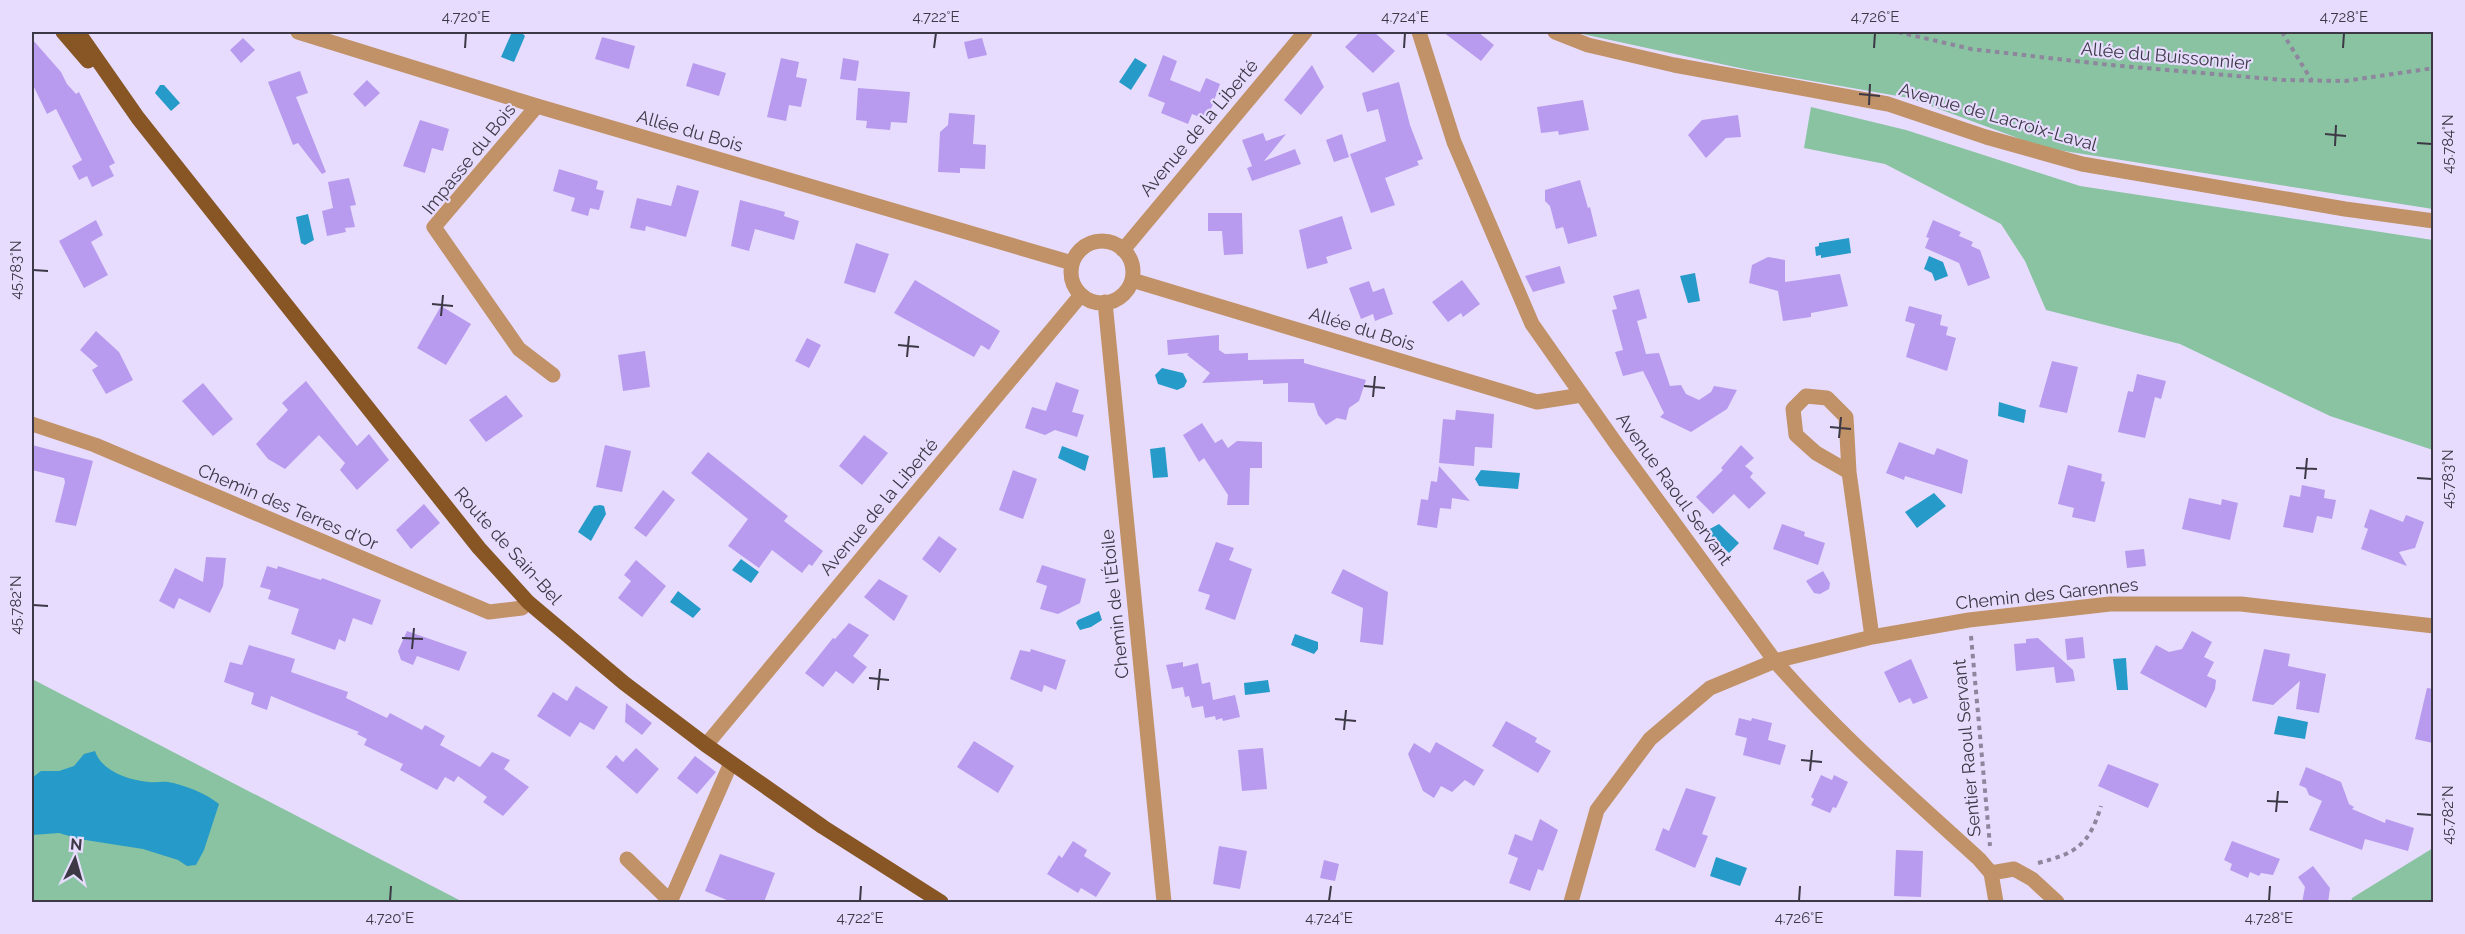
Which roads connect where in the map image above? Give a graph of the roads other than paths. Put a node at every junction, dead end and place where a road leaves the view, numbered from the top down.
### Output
1 (63, 32) edge
2 (78, 32) edge
3 (298, 32) edge
4 (1305, 32) edge
5 (1419, 32) edge
6 (1555, 32) edge
7 (537, 106) junction
8 (138, 118) junction
9 (2433, 221) edge
10 (1124, 250) junction
11 (1072, 263) junction
12 (1132, 280) junction
13 (1081, 295) junction
14 (1105, 302) junction
15 (553, 375) dead end
16 (1582, 395) junction
17 (32, 424) edge
18 (1849, 472) junction
19 (528, 602) junction
20 (2433, 626) edge
21 (1872, 637) junction
22 (1775, 661) junction
23 (706, 745) junction
24 (731, 763) junction
25 (627, 859) dead end
26 (1991, 873) junction
27 (670, 902) edge
28 (941, 903) edge
29 (1164, 903) edge
30 (1571, 903) edge
31 (1996, 903) edge
32 (2056, 903) edge

1 - 8 main road, Route de Sain-Bel
2 - 8 main road, Route de Sain-Bel
3 - 7 street, Allée du Bois
4 - 10 street, Avenue de la Liberté
5 - 16 street, Avenue Raoul Servant
6 - 9 street, Avenue de Lacroix-Laval
7 - 11 street, Allée du Bois
7 - 15 street, Impasse du Bois
8 - 19 main road, Route de Sain-Bel
10 - 11 street
10 - 12 street
11 - 13 street
12 - 14 street
12 - 16 street, Allée du Bois
13 - 14 street
13 - 23 street, Avenue de la Liberté
14 - 29 street, Chemin de l'Étoile
16 - 22 street, Avenue Raoul Servant
17 - 19 street, Chemin des Terres d'Or
18 - 18 street
18 - 21 street
19 - 23 main road, Route de Sain-Bel
20 - 21 street, Chemin des Garennes
21 - 22 street, Chemin des Garennes
22 - 26 street, Avenue Raoul Servant
22 - 30 street, Chemin des Garennes
23 - 24 main road, Route de Sain-Bel
24 - 27 street
24 - 28 main road, Route de Sain-Bel
25 - 27 street
26 - 31 street
26 - 32 street

